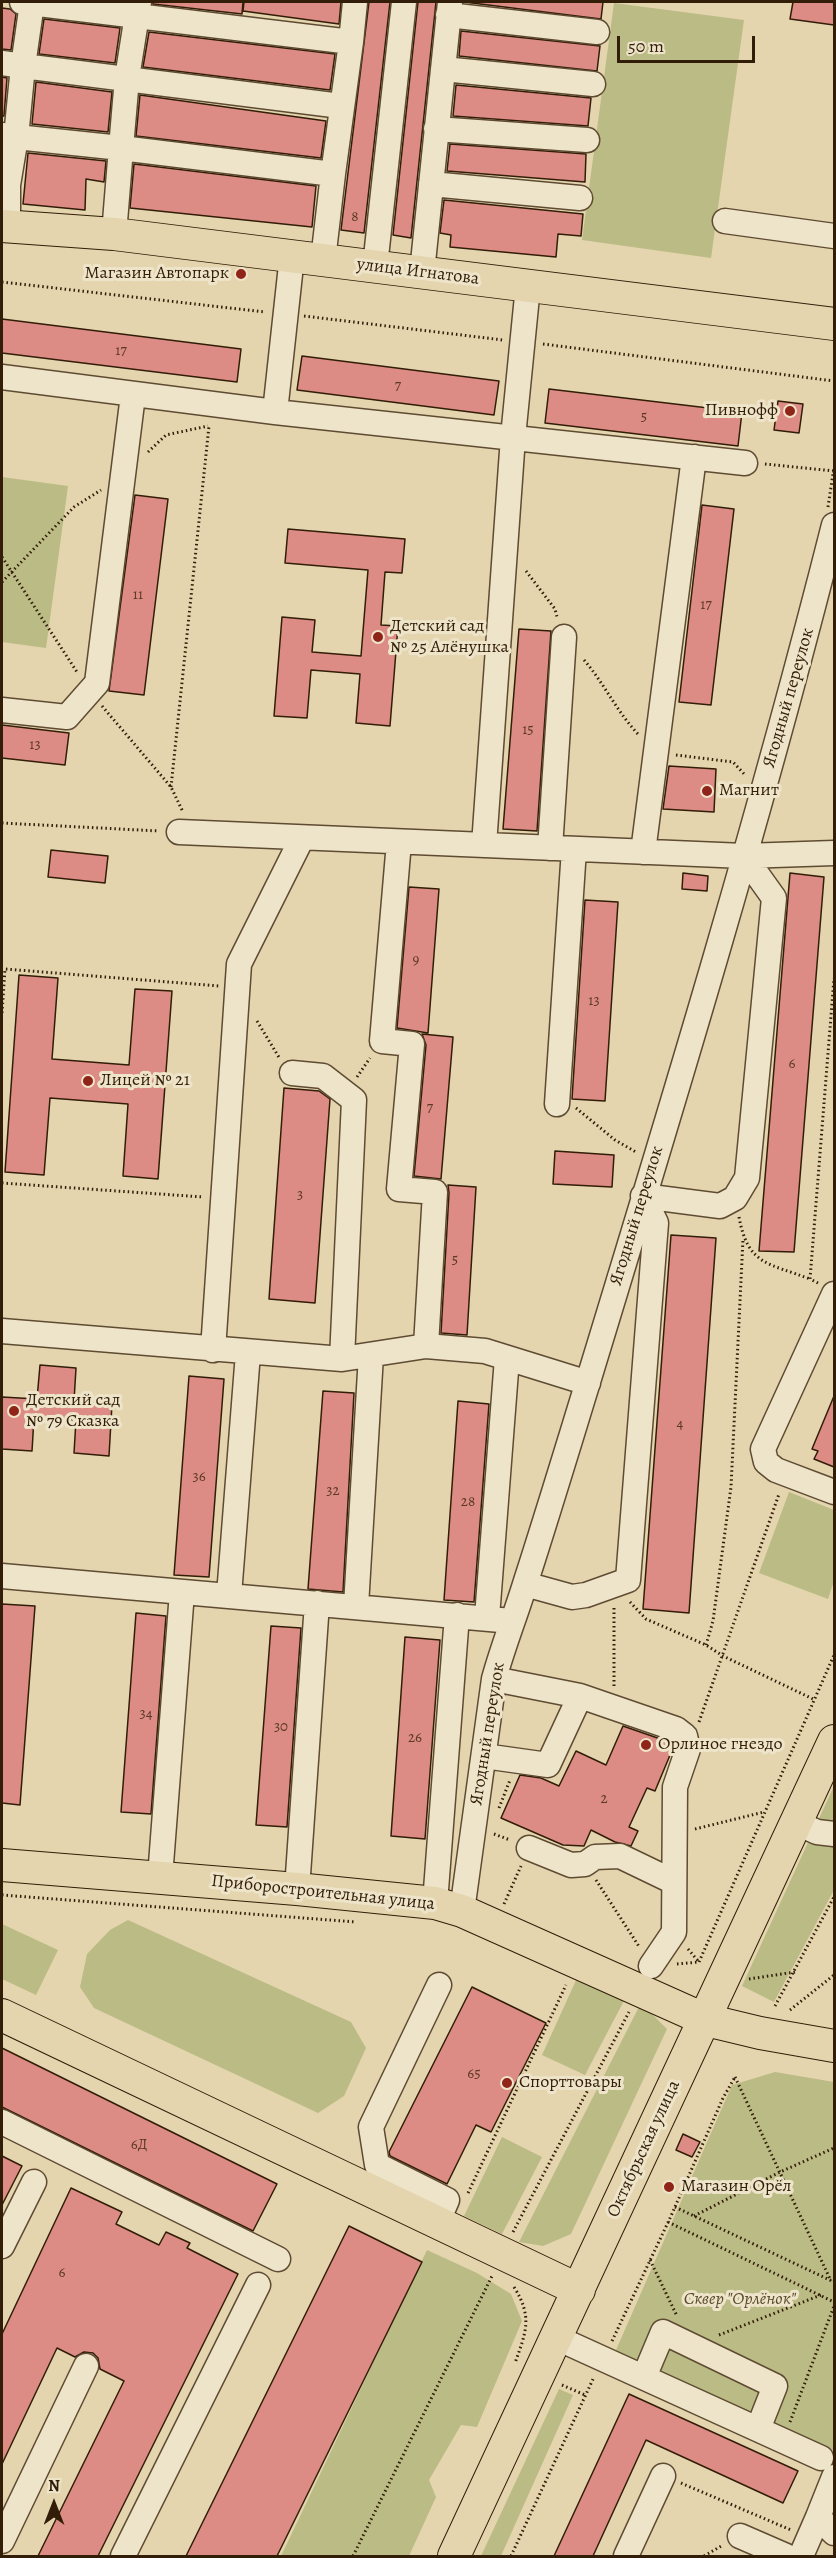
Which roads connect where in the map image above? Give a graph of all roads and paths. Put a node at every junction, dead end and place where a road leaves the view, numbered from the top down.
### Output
1 (27, 2) edge
2 (355, 2) edge
3 (404, 2) edge
4 (449, 8) edge
5 (138, 9) edge
6 (597, 32) dead end
7 (351, 42) junction
8 (12, 64) edge
9 (443, 69) junction
10 (128, 78) junction
11 (593, 84) dead end
12 (341, 106) junction
13 (436, 129) junction
14 (8, 136) edge
15 (587, 140) dead end
16 (121, 148) junction
17 (333, 174) junction
18 (431, 184) junction
19 (580, 198) dead end
20 (725, 221) dead end
21 (4, 226) edge
22 (114, 234) junction
23 (834, 236) edge
24 (292, 256) junction
25 (323, 260) junction
26 (375, 266) junction
27 (422, 272) junction
28 (2, 282) edge
29 (528, 286) junction
30 (284, 314) junction
31 (834, 324) edge
32 (522, 342) junction
33 (2, 377) edge
34 (834, 381) edge
35 (133, 395) junction
36 (275, 412) junction
37 (209, 426) dead end
38 (513, 437) junction
39 (694, 457) junction
40 (745, 463) joint
41 (834, 471) edge
42 (834, 525) edge
43 (506, 545) junction
44 (564, 637) joint
45 (2, 710) edge
46 (171, 787) dead end
47 (2, 823) edge
48 (179, 832) joint
49 (302, 838) junction
50 (399, 842) junction
51 (484, 845) junction
52 (550, 848) junction
53 (574, 849) junction
54 (643, 852) junction
55 (834, 853) edge
56 (744, 856) junction
57 (834, 978) edge
58 (238, 988) junction
59 (2, 1013) edge
60 (382, 1041) junction
61 (292, 1073) joint
62 (345, 1093) junction
63 (557, 1097) joint
64 (654, 1161) junction
65 (2, 1183) edge
66 (643, 1196) junction
67 (223, 1198) junction
68 (735, 1198) junction
69 (743, 1239) junction
70 (810, 1279) junction
71 (830, 1290) edge
72 (2, 1332) edge
73 (426, 1346) junction
74 (213, 1350) junction
75 (248, 1353) junction
76 (371, 1355) junction
77 (507, 1358) junction
78 (342, 1359) junction
79 (588, 1383) junction
80 (786, 1474) junction
81 (834, 1492) edge
82 (2, 1576) edge
83 (525, 1584) junction
84 (614, 1585) junction
85 (182, 1592) junction
86 (230, 1596) junction
87 (317, 1603) junction
88 (357, 1606) junction
89 (457, 1615) junction
90 (487, 1617) junction
91 (512, 1622) junction
92 (706, 1645) junction
93 (834, 1654) edge
94 (723, 1656) junction
95 (494, 1679) junction
96 (580, 1696) junction
97 (814, 1700) junction
98 (614, 1707) junction
99 (685, 1736) junction
100 (834, 1741) edge
101 (484, 1756) junction
102 (517, 1762) junction
103 (497, 1812) dead end
104 (764, 1812) junction
105 (797, 1823) junction
106 (489, 1832) dead end
107 (676, 1834) junction
108 (834, 1834) edge
109 (529, 1848) junction
110 (585, 1863) junction
111 (2, 1864) edge
112 (160, 1877) junction
113 (674, 1882) junction
114 (297, 1888) junction
115 (2, 1895) edge
116 (834, 1897) edge
117 (504, 1904) dead end
118 (448, 1907) junction
119 (364, 1922) dead end
120 (577, 1962) junction
121 (699, 1962) dead end
122 (795, 1972) junction
123 (834, 1975) edge
124 (646, 1979) junction
125 (739, 1981) dead end
126 (439, 1984) dead end
127 (775, 2006) dead end
128 (790, 2010) dead end
129 (2, 2015) edge
130 (706, 2020) junction
131 (834, 2046) edge
132 (2, 2122) edge
133 (834, 2148) edge
134 (780, 2172) junction
135 (34, 2182) dead end
136 (466, 2197) dead end
137 (675, 2207) junction
138 (694, 2216) junction
139 (668, 2222) junction
140 (437, 2223) junction
141 (2, 2246) edge
142 (278, 2259) dead end
143 (650, 2260) junction
144 (504, 2270) junction
145 (833, 2281) edge
146 (258, 2285) dead end
147 (579, 2290) junction
148 (821, 2295) junction
149 (834, 2304) edge
150 (557, 2338) junction
151 (692, 2346) junction
152 (604, 2359) junction
153 (514, 2364) dead end
154 (86, 2366) dead end
155 (644, 2377) junction
156 (558, 2383) dead end
157 (585, 2395) junction
158 (758, 2429) junction
159 (783, 2440) junction
160 (828, 2467) edge
161 (663, 2476) joint
162 (740, 2536) dead end
163 (815, 2536) edge
164 (2, 2541) edge
165 (123, 2556) edge
166 (353, 2556) edge
167 (454, 2556) edge
168 (511, 2556) edge
169 (626, 2556) edge
170 (786, 2556) edge

1 - 5 street
1 - 8 street
2 - 7 street
3 - 26 street
4 - 6 street
4 - 9 street
5 - 7 street
5 - 10 street
7 - 12 street
8 - 10 street
8 - 14 street
9 - 11 street
9 - 13 street
10 - 12 street
10 - 16 street
12 - 17 street
13 - 15 street
13 - 18 street
14 - 16 street
14 - 21 street
16 - 17 street
16 - 22 street
17 - 25 street
18 - 19 street
18 - 27 street
20 - 23 street
21 - 22 main road, улица Игнатова
22 - 24 main road, улица Игнатова
24 - 25 main road, улица Игнатова
24 - 30 street
25 - 26 main road, улица Игнатова
26 - 27 main road, улица Игнатова
27 - 29 main road, улица Игнатова
28 - 30 path
29 - 31 main road, улица Игнатова
29 - 32 street
30 - 32 path
30 - 36 street
32 - 34 path
32 - 38 street
33 - 35 street
35 - 36 street
35 - 45 street
36 - 38 street
37 - 46 path
38 - 39 street
38 - 43 street
39 - 40 street
39 - 54 street
40 - 41 path
42 - 56 street, Ягодный переулок
43 - 44 path
43 - 51 street
44 - 52 street
47 - 48 path
48 - 49 street
49 - 50 street
49 - 58 street
50 - 51 street
50 - 60 street
51 - 52 street
52 - 53 street
53 - 54 street
53 - 63 street
54 - 56 street
55 - 56 street
56 - 64 street, Ягодный переулок
56 - 68 street
57 - 70 path
58 - 59 path
58 - 61 path
58 - 67 street
60 - 62 path
60 - 73 street
61 - 62 street
62 - 78 street
63 - 64 path
64 - 66 street, Ягодный переулок
65 - 67 path
66 - 68 street
66 - 79 street, Ягодный переулок
66 - 84 street
67 - 74 street
68 - 69 path
69 - 70 path
69 - 92 path
70 - 71 path
71 - 80 street
72 - 74 street
73 - 76 street
73 - 77 street
74 - 75 street
75 - 78 street
75 - 86 street
76 - 78 street
76 - 88 street
77 - 79 street
77 - 90 street
79 - 83 street, Ягодный переулок
80 - 81 street
80 - 94 path
82 - 85 street
83 - 84 street
83 - 91 street, Ягодный переулок
84 - 92 path
84 - 98 path
85 - 86 street
85 - 112 street
86 - 87 street
87 - 88 street
87 - 114 street
88 - 89 street
89 - 90 street
89 - 118 street
90 - 91 street
91 - 95 street, Ягодный переулок
92 - 94 path
93 - 97 path
94 - 97 path
94 - 99 path
95 - 96 street
95 - 101 street, Ягодный переулок
96 - 98 street
96 - 102 street
97 - 104 path
98 - 99 street
99 - 107 street
100 - 105 main road, Октябрьская улица
101 - 102 street
101 - 118 street, Ягодный переулок
102 - 103 path
104 - 107 path
104 - 121 path
105 - 108 street
105 - 130 main road, Октябрьская улица
106 - 109 path
107 - 113 street
109 - 110 street
109 - 117 path
110 - 113 street
110 - 124 path
111 - 112 main road, Приборостроительная улица
112 - 114 main road, Приборостроительная улица
113 - 124 street
114 - 118 main road, Приборостроительная улица
115 - 119 path
116 - 122 path
118 - 120 main road, Приборостроительная улица
120 - 124 main road, Приборостроительная улица
120 - 136 path
122 - 125 path
122 - 127 path
123 - 128 path
124 - 130 main road, Приборостроительная улица
124 - 144 path
126 - 140 street
129 - 140 main road
130 - 131 main road, Приборостроительная улица
130 - 147 main road, Октябрьская улица
132 - 142 street
133 - 134 path
134 - 137 path
134 - 138 path
134 - 145 path
135 - 141 street
137 - 138 path
137 - 139 path
138 - 145 path
139 - 143 path
139 - 148 path
140 - 144 main road
143 - 151 path
143 - 152 path
144 - 147 main road
144 - 153 path
144 - 166 path
146 - 165 street
147 - 150 main road, Октябрьская улица
148 - 149 path
148 - 151 path
149 - 159 path
150 - 152 street
150 - 167 main road, Октябрьская улица
151 - 155 street
151 - 158 street
152 - 155 street
152 - 157 path
154 - 164 street
155 - 158 street
156 - 157 path
157 - 168 path
158 - 159 street
159 - 160 street
160 - 163 street
161 - 163 path
161 - 169 street
162 - 170 street

